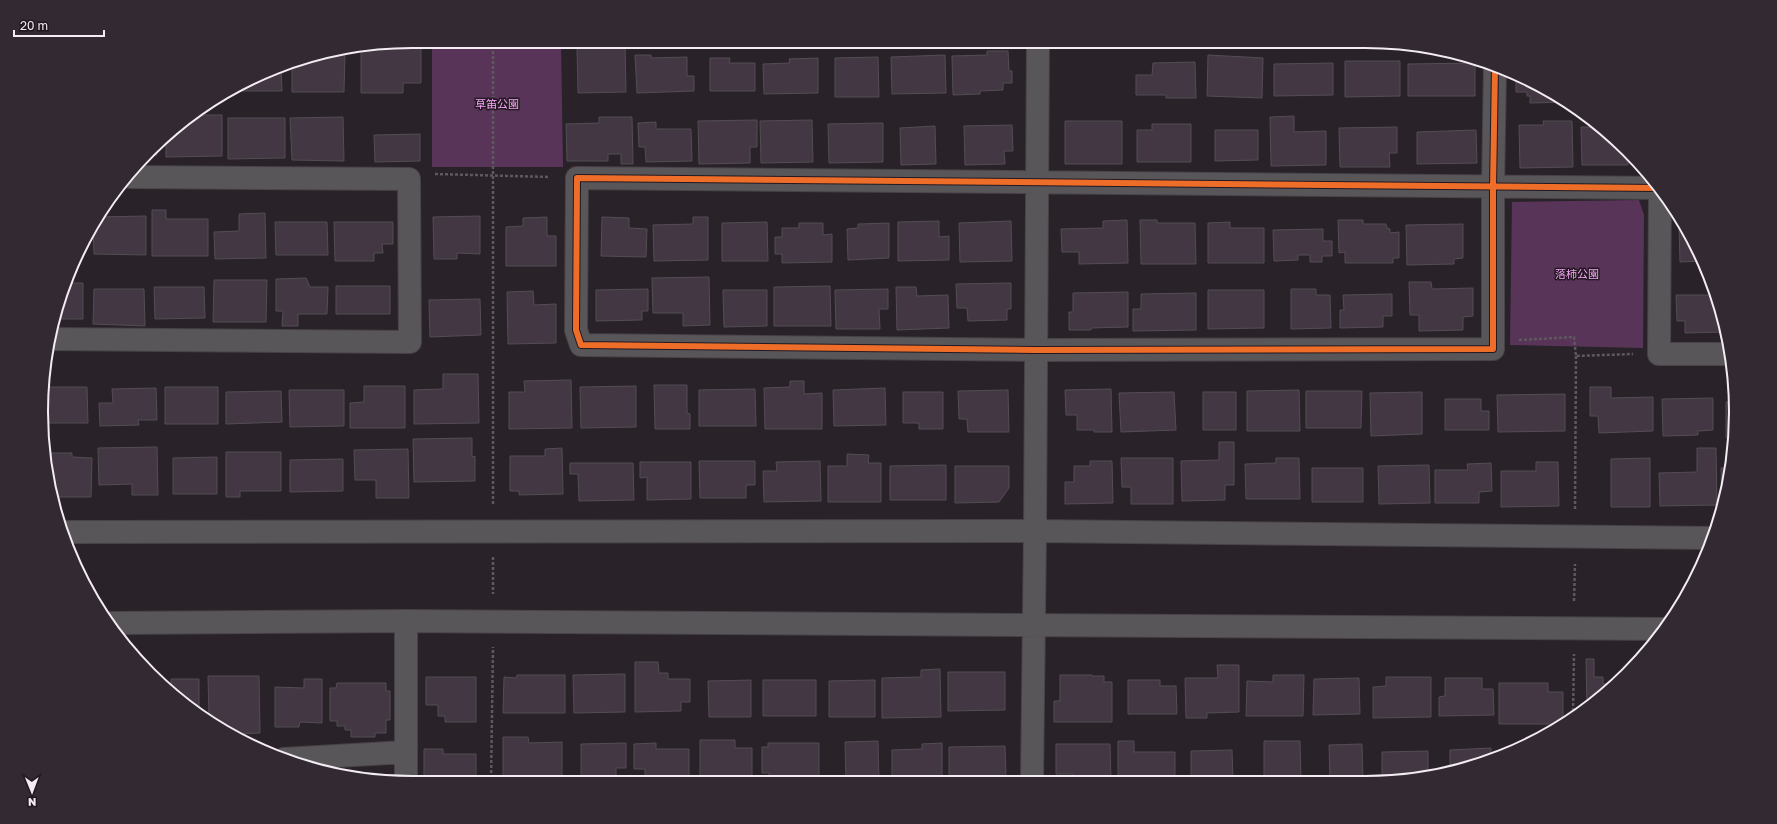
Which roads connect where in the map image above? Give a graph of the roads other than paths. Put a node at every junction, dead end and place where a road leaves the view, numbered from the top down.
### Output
1 (1038, 48) edge
2 (1495, 72) edge
3 (134, 177) edge
4 (1037, 184) junction
5 (1493, 188) junction
6 (1653, 189) edge
7 (1659, 197) edge
8 (55, 339) edge
9 (1036, 350) junction
10 (1724, 354) edge
11 (1035, 531) junction
12 (68, 532) edge
13 (1706, 538) edge
14 (406, 621) junction
15 (116, 624) edge
16 (1033, 624) junction
17 (1658, 628) edge
18 (406, 752) junction
19 (299, 758) edge
20 (406, 776) edge
21 (1032, 776) edge

1 - 4 street
2 - 5 street
3 - 8 street
4 - 5 street
4 - 9 street
4 - 9 street
5 - 6 street
5 - 9 street
7 - 10 street
9 - 11 street
11 - 12 street
11 - 13 street
11 - 16 street
14 - 15 street
14 - 16 street
14 - 18 street
16 - 17 street
16 - 21 street
18 - 19 street
18 - 20 street

